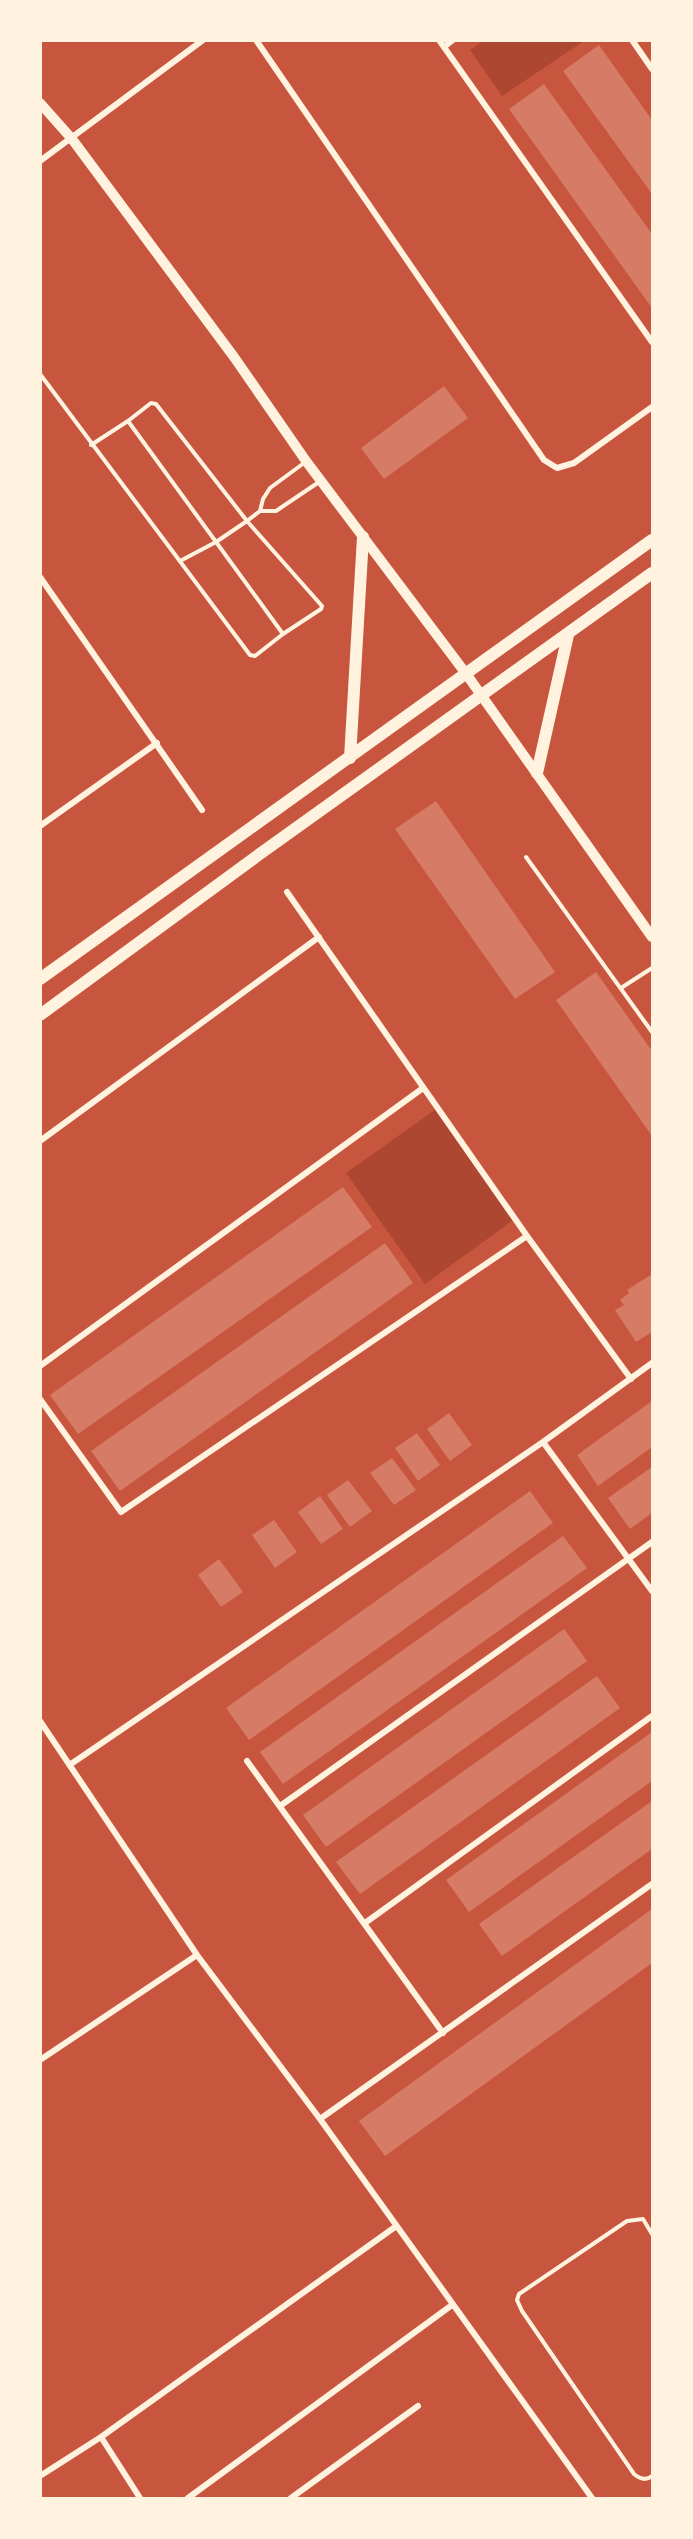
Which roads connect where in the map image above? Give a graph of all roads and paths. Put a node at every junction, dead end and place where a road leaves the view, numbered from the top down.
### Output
1 (203, 40) edge
2 (256, 40) edge
3 (439, 40) edge
4 (453, 40) edge
5 (632, 40) edge
6 (444, 47) junction
7 (652, 69) edge
8 (40, 103) edge
9 (72, 139) junction
10 (40, 161) edge
11 (652, 342) edge
12 (40, 374) edge
13 (652, 407) edge
14 (128, 421) junction
15 (91, 445) junction
16 (306, 461) junction
17 (321, 481) junction
18 (260, 511) junction
19 (247, 521) junction
20 (363, 537) junction
21 (652, 540) edge
22 (216, 542) junction
23 (180, 561) junction
24 (652, 573) edge
25 (40, 577) edge
26 (283, 634) junction
27 (568, 635) junction
28 (467, 675) junction
29 (482, 697) junction
30 (157, 743) junction
31 (350, 758) junction
32 (537, 774) junction
33 (202, 810) dead end
34 (40, 826) edge
35 (526, 857) dead end
36 (287, 892) dead end
37 (319, 937) junction
38 (652, 937) edge
39 (652, 968) edge
40 (40, 979) edge
41 (621, 988) junction
42 (40, 1016) edge
43 (652, 1032) edge
44 (423, 1088) junction
45 (40, 1141) edge
46 (527, 1236) junction
47 (652, 1363) edge
48 (40, 1366) edge
49 (630, 1379) junction
50 (40, 1400) edge
51 (543, 1442) junction
52 (652, 1542) edge
53 (629, 1559) junction
54 (652, 1591) edge
55 (652, 1716) edge
56 (40, 1721) edge
57 (247, 1761) dead end
58 (71, 1764) junction
59 (280, 1806) junction
60 (652, 1884) edge
61 (364, 1923) junction
62 (197, 1955) junction
63 (443, 2032) junction
64 (40, 2060) edge
65 (320, 2119) junction
66 (395, 2227) junction
67 (652, 2234) edge
68 (452, 2305) junction
69 (418, 2406) dead end
70 (101, 2437) junction
71 (40, 2476) edge
72 (652, 2476) edge
73 (140, 2499) edge
74 (188, 2499) edge
75 (291, 2499) edge
76 (592, 2499) edge

1 - 9 street
2 - 13 street
3 - 6 street
4 - 6 street
5 - 7 street
6 - 11 street
8 - 9 street
9 - 10 street
9 - 16 street
12 - 15 lane
14 - 15 lane
14 - 19 lane
14 - 22 lane
15 - 23 lane
16 - 17 street
16 - 18 lane
17 - 18 lane
17 - 20 street
18 - 19 lane
19 - 22 lane
19 - 26 lane
20 - 28 street
20 - 31 main road
21 - 28 main road
22 - 23 lane
22 - 26 lane
23 - 26 lane
24 - 27 main road
25 - 30 street
27 - 29 main road
27 - 32 main road
28 - 29 street
28 - 31 main road
29 - 32 street
29 - 42 main road
30 - 33 street
30 - 34 street
31 - 40 main road
32 - 38 street
35 - 41 lane
36 - 37 street
37 - 44 street
37 - 45 street
39 - 41 lane
41 - 43 lane
44 - 46 street
44 - 48 street
46 - 49 street
46 - 50 street
47 - 49 street
49 - 51 street
51 - 53 street
51 - 58 street
52 - 53 street
53 - 54 street
53 - 59 street
55 - 61 street
56 - 58 street
57 - 59 street
58 - 62 street
59 - 61 street
60 - 63 street
61 - 63 street
62 - 64 street
62 - 65 street
63 - 65 street
65 - 66 street
66 - 68 street
66 - 70 street
67 - 72 lane
68 - 74 street
68 - 76 street
69 - 75 street
70 - 71 street
70 - 73 street

